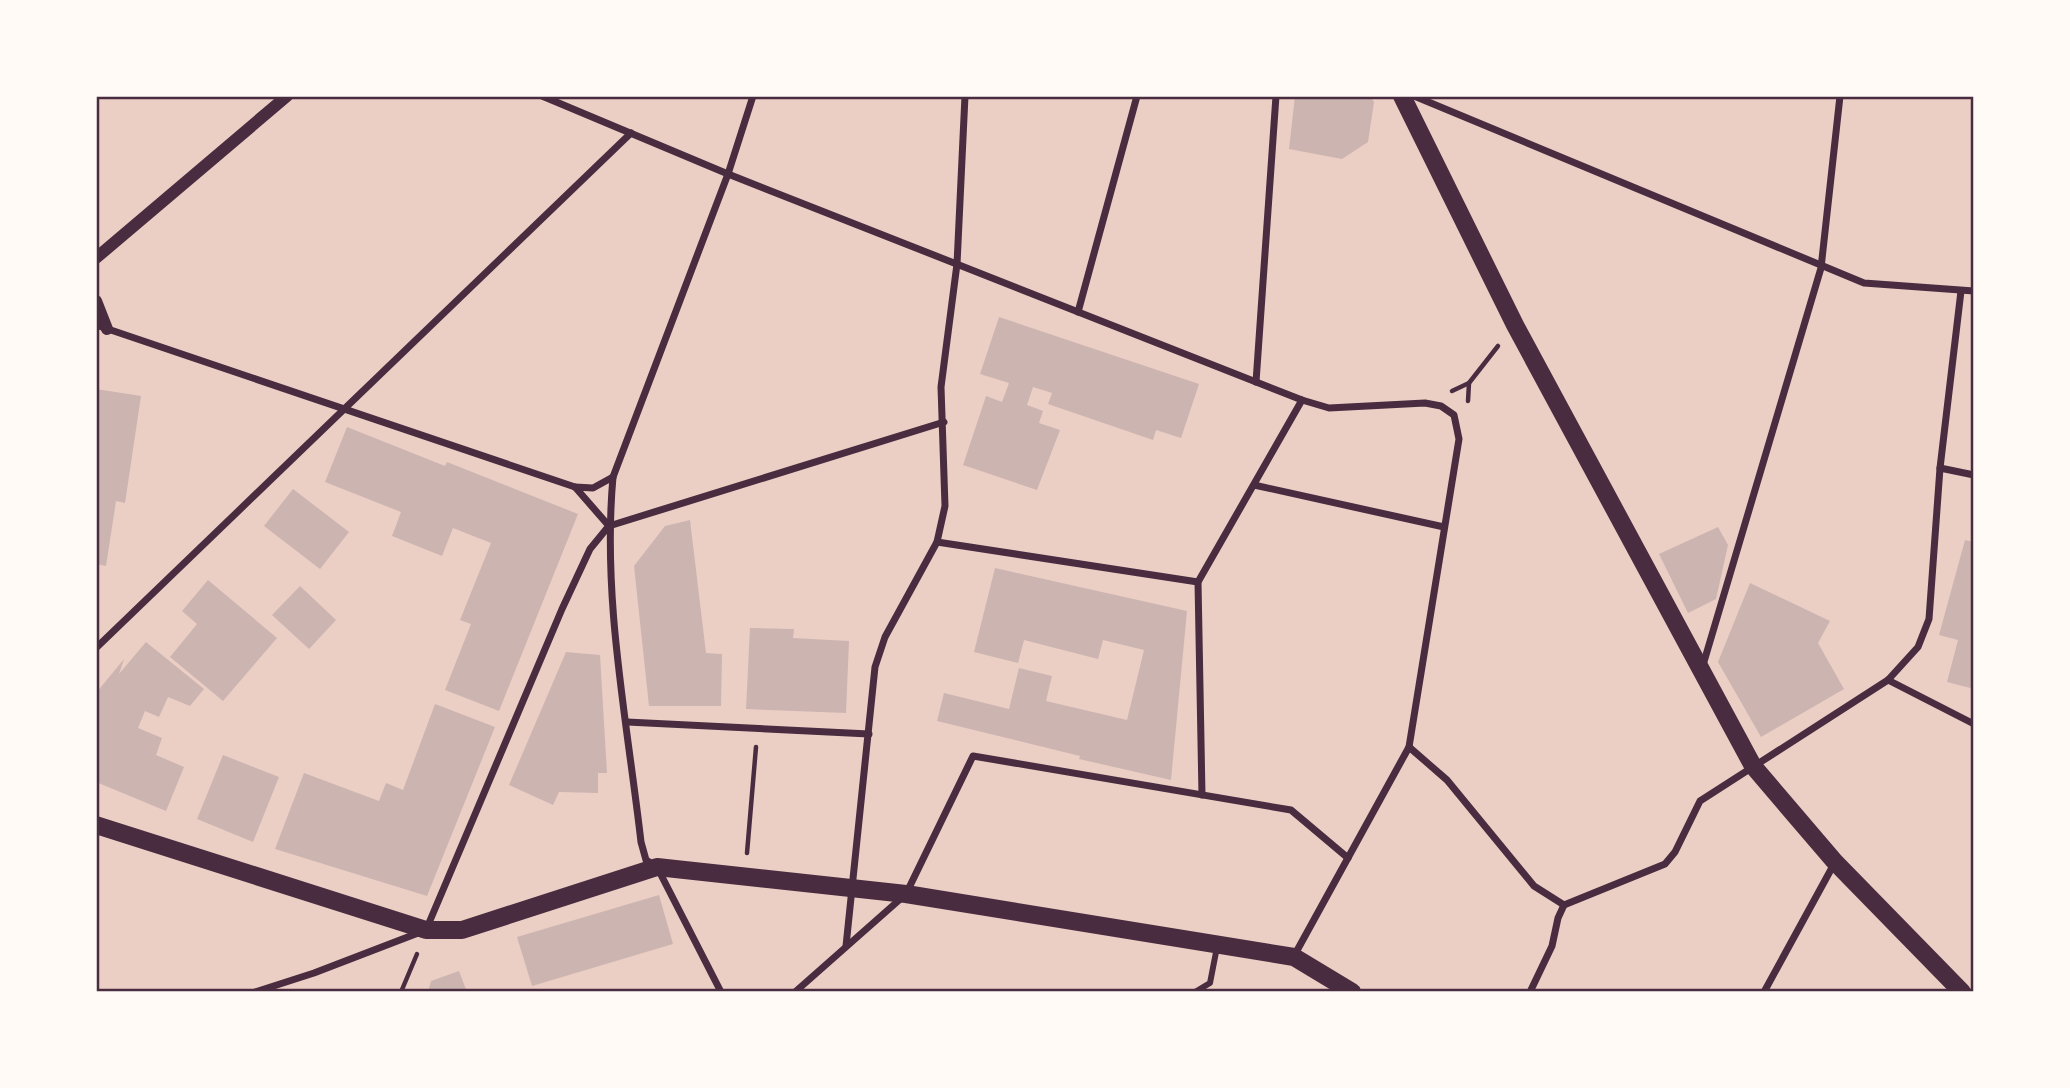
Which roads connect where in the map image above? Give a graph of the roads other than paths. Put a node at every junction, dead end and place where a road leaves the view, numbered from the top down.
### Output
1 (287, 96) edge
2 (542, 96) edge
3 (752, 96) edge
4 (965, 96) edge
5 (1137, 96) edge
6 (1276, 96) edge
7 (1402, 96) edge
8 (1414, 96) edge
9 (1840, 96) edge
10 (631, 133) junction
11 (728, 174) junction
12 (96, 258) edge
13 (957, 264) junction
14 (1821, 268) junction
15 (1961, 291) junction
16 (1974, 291) edge
17 (96, 301) edge
18 (1078, 312) junction
19 (102, 327) edge
20 (1256, 382) junction
21 (1302, 400) junction
22 (344, 409) junction
23 (944, 422) junction
24 (1940, 468) junction
25 (1974, 475) edge
26 (613, 477) junction
27 (1254, 485) junction
28 (575, 487) junction
29 (609, 526) junction
30 (1444, 527) junction
31 (937, 542) junction
32 (1198, 582) junction
33 (96, 648) edge
34 (1701, 672) junction
35 (1888, 680) junction
36 (627, 722) junction
37 (1974, 724) edge
38 (869, 734) junction
39 (1409, 747) junction
40 (1752, 766) junction
41 (1202, 795) junction
42 (96, 825) edge
43 (1348, 858) junction
44 (1835, 862) junction
45 (657, 867) junction
46 (853, 887) junction
47 (906, 894) junction
48 (1564, 905) junction
49 (426, 930) junction
50 (1217, 945) junction
51 (846, 946) junction
52 (1294, 957) junction
53 (1210, 984) junction
54 (255, 992) edge
55 (721, 992) edge
56 (795, 992) edge
57 (1195, 992) edge
58 (1213, 992) edge
59 (1352, 992) edge
60 (1530, 992) edge
61 (1764, 992) edge
62 (1962, 992) edge

1 - 12 street
2 - 10 street
3 - 11 street
4 - 13 street
5 - 18 street
6 - 20 street
7 - 34 main road
8 - 14 street
9 - 14 street
10 - 11 street
10 - 22 street
11 - 13 street
11 - 26 street
13 - 18 street
13 - 23 street
14 - 15 street
14 - 34 street
15 - 16 street
15 - 24 street
17 - 19 street
18 - 20 street
19 - 22 street
20 - 21 street
21 - 27 street
21 - 30 street
22 - 28 street
22 - 33 street
23 - 29 street
23 - 31 street
24 - 25 street
24 - 35 street
26 - 28 street
26 - 29 street
27 - 30 street
27 - 32 street
28 - 29 street
29 - 36 street
29 - 49 street
30 - 39 street
31 - 32 street
31 - 38 street
32 - 41 street
34 - 40 main road
35 - 37 street
35 - 40 street
36 - 38 street
36 - 45 street
38 - 46 street
39 - 43 street
39 - 48 street
40 - 44 main road
40 - 48 street
41 - 43 street
41 - 47 street
42 - 49 main road
43 - 52 street
44 - 61 street
44 - 62 main road
45 - 46 main road
45 - 49 main road
45 - 55 street
46 - 47 main road
46 - 51 street
47 - 50 main road
47 - 51 street
48 - 60 street
49 - 54 street
50 - 52 main road
50 - 53 street
51 - 56 street
52 - 59 main road
53 - 57 street
53 - 58 street

